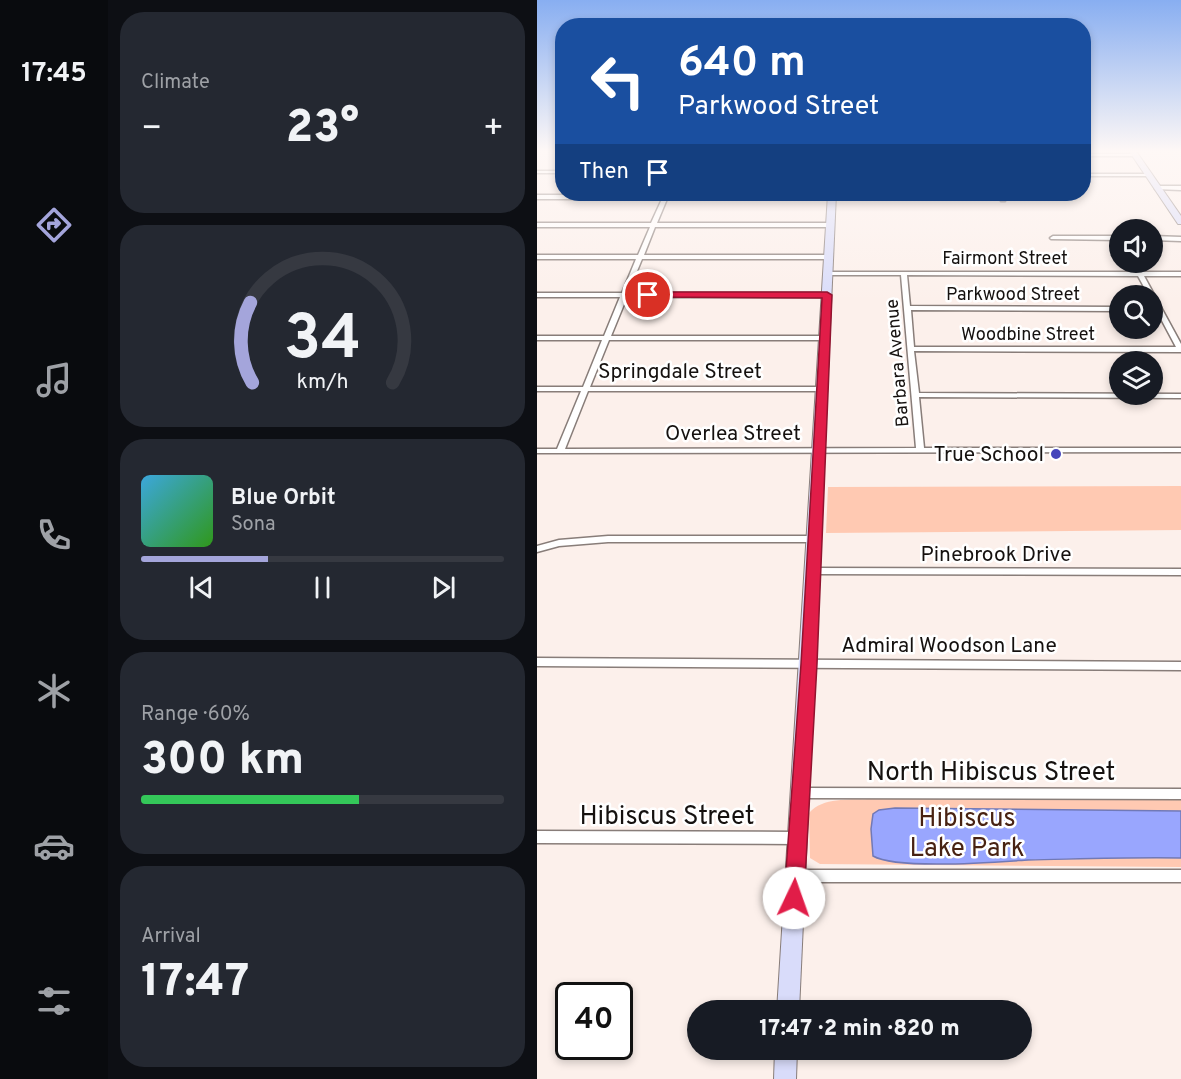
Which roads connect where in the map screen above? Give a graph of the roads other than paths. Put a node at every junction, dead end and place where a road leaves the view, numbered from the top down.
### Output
1 (662, 201) edge
2 (832, 201) edge
3 (1178, 212) edge
4 (1181, 222) edge
5 (537, 225) edge
6 (653, 225) junction
7 (830, 225) junction
8 (1053, 238) dead end
9 (1109, 238) edge
10 (1163, 238) edge
11 (1181, 238) edge
12 (537, 257) edge
13 (641, 257) junction
14 (829, 257) junction
15 (828, 273) junction
16 (904, 273) junction
17 (1140, 274) junction
18 (1181, 274) edge
19 (1146, 285) edge
20 (537, 295) edge
21 (626, 295) junction
22 (827, 295) junction
23 (907, 308) junction
24 (1109, 309) edge
25 (1163, 320) edge
26 (537, 338) edge
27 (606, 338) junction
28 (824, 338) junction
29 (911, 349) junction
30 (1181, 350) edge
31 (537, 389) edge
32 (586, 389) junction
33 (822, 389) junction
34 (915, 395) junction
35 (1181, 396) edge
36 (819, 450) junction
37 (920, 450) junction
38 (1181, 450) edge
39 (537, 451) edge
40 (560, 451) junction
41 (814, 539) junction
42 (537, 549) edge
43 (812, 571) junction
44 (1181, 572) edge
45 (537, 662) edge
46 (809, 664) junction
47 (1181, 666) edge
48 (800, 793) junction
49 (1181, 794) edge
50 (537, 837) edge
51 (797, 838) junction
52 (795, 876) junction
53 (1181, 876) edge
54 (789, 1000) edge
55 (786, 1060) edge
56 (785, 1079) edge

1 - 6 street
2 - 7 street
3 - 4 street
5 - 6 street
6 - 7 street
6 - 13 street
7 - 14 street
8 - 9 street
10 - 11 street
12 - 13 street
13 - 14 street
13 - 21 street
14 - 15 street
15 - 16 street, Fairmont Street
15 - 22 street
16 - 17 street, Fairmont Street
16 - 23 street, Barbara Avenue
17 - 18 street, Fairmont Street
17 - 19 street
20 - 21 street
21 - 22 street
21 - 27 street
22 - 28 street
23 - 24 street, Parkwood Street
23 - 29 street, Barbara Avenue
25 - 30 street
26 - 27 street
27 - 28 street
27 - 32 street
28 - 33 street
29 - 30 street, Woodbine Street
29 - 34 street, Barbara Avenue
31 - 32 street, Springdale Street
32 - 33 street, Springdale Street
32 - 40 street
33 - 36 street
34 - 35 street
34 - 37 street, Barbara Avenue
36 - 37 street, Overlea Street
36 - 40 street, Overlea Street
36 - 41 street
37 - 38 street, Overlea Street
39 - 40 street, Overlea Street
41 - 42 street
41 - 43 street
43 - 44 street, Pinebrook Drive
43 - 46 street
45 - 46 street, Admiral Woodson Lane
46 - 47 street, Admiral Woodson Lane
46 - 48 street
48 - 49 street, North Hibiscus Street
48 - 51 street
50 - 51 street, Hibiscus Street
51 - 52 street
52 - 53 street
52 - 54 street
55 - 56 street

